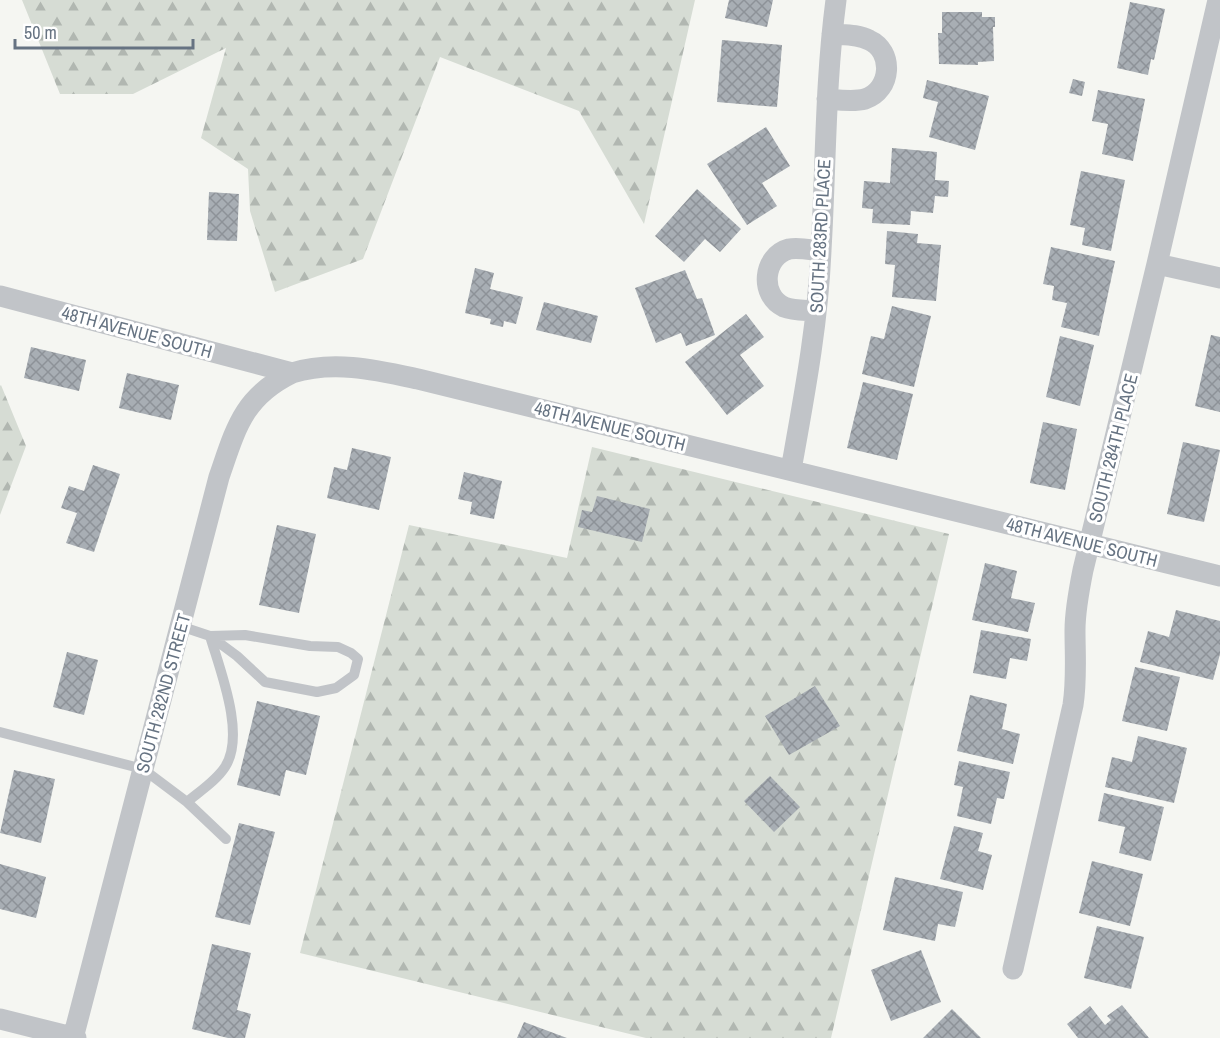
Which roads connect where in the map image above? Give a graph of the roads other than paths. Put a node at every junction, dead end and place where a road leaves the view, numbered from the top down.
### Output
1 (836, 0) edge
2 (1218, 0) edge
3 (832, 34) junction
4 (827, 99) junction
5 (821, 251) junction
6 (1157, 264) junction
7 (1220, 278) edge
8 (0, 296) edge
9 (816, 311) junction
10 (292, 373) junction
11 (791, 470) junction
12 (1089, 544) junction
13 (1220, 576) edge
14 (180, 626) junction
15 (210, 636) junction
16 (0, 732) edge
17 (143, 769) junction
18 (188, 802) junction
19 (226, 839) dead end
20 (1012, 969) dead end
21 (0, 1019) edge
22 (74, 1038) edge

1 - 3 street, SOUTH 283RD PLACE
2 - 6 street, SOUTH 284TH PLACE
3 - 4 street, SOUTH 283RD PLACE
3 - 4 street
4 - 5 street, SOUTH 283RD PLACE
5 - 9 street, SOUTH 283RD PLACE
5 - 9 street
6 - 7 street
6 - 12 street, SOUTH 284TH PLACE
8 - 10 street, 48TH AVENUE SOUTH
9 - 11 street, SOUTH 283RD PLACE
10 - 11 street, 48TH AVENUE SOUTH
10 - 14 street, SOUTH 282ND STREET
11 - 12 street, 48TH AVENUE SOUTH
12 - 13 street, 48TH AVENUE SOUTH
12 - 20 street, SOUTH 284TH PLACE
14 - 15 lane
14 - 17 street, SOUTH 282ND STREET
15 - 15 lane
15 - 18 lane
16 - 17 lane
17 - 18 lane
17 - 22 street, SOUTH 282ND STREET
18 - 19 lane
21 - 22 street

